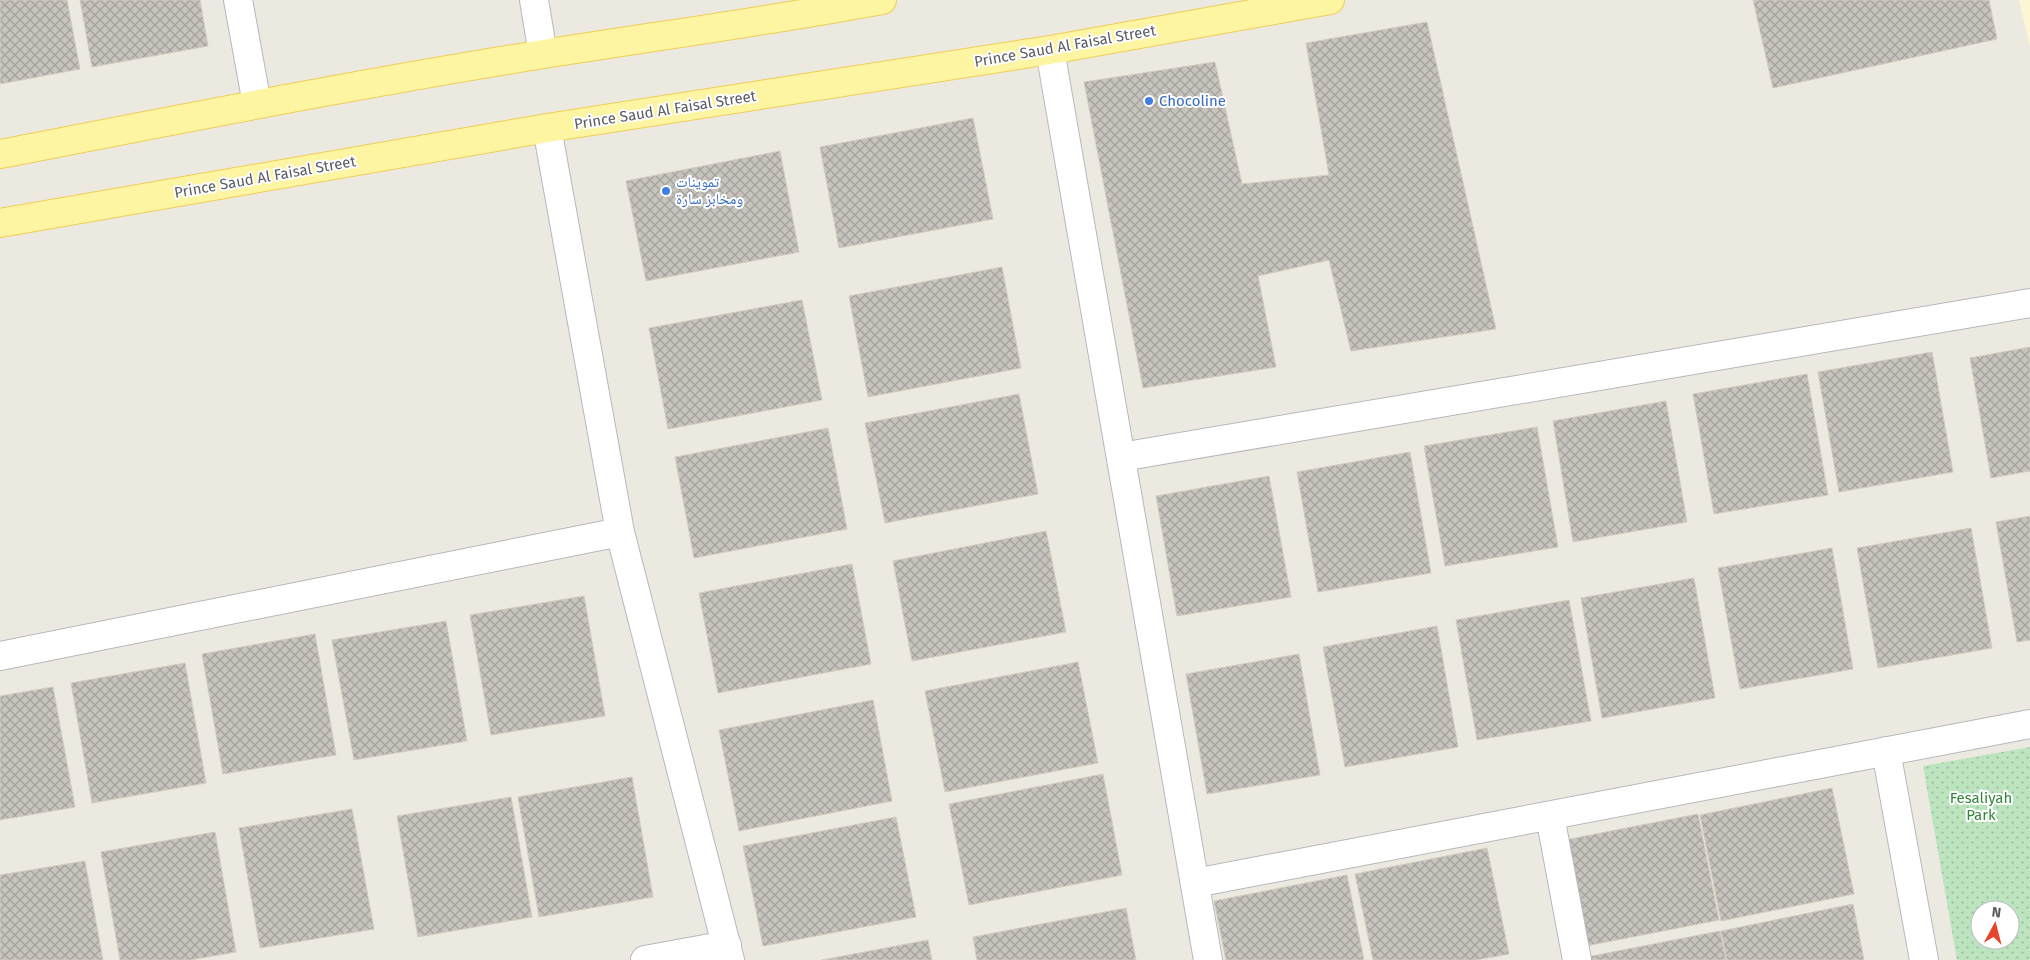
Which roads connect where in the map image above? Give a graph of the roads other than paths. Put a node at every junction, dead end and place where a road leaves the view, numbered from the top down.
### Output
1 (238, 0) edge
2 (534, 0) edge
3 (882, 0) edge
4 (1330, 0) edge
5 (855, 2) edge
6 (1050, 50) junction
7 (543, 54) junction
8 (256, 104) junction
9 (547, 128) junction
10 (0, 154) edge
11 (0, 223) edge
12 (2030, 302) edge
13 (1121, 458) junction
14 (620, 532) junction
15 (0, 656) edge
16 (2030, 724) edge
17 (1886, 751) junction
18 (1550, 816) junction
19 (1195, 883) junction
20 (729, 953) edge
21 (645, 960) edge
22 (1208, 960) edge
23 (1576, 960) edge
24 (1924, 960) edge

1 - 8 street
2 - 7 street
3 - 5 main road
4 - 6 main road, Prince Saud Al Faisal Street
5 - 7 main road
6 - 9 main road, Prince Saud Al Faisal Street
6 - 13 street
7 - 8 main road
8 - 10 main road
9 - 11 main road, Prince Saud Al Faisal Street
9 - 14 street
12 - 13 street
13 - 19 street
14 - 15 street
14 - 20 street
16 - 17 street
17 - 18 street
17 - 24 street
18 - 19 street
18 - 23 street
19 - 22 street
20 - 21 street

